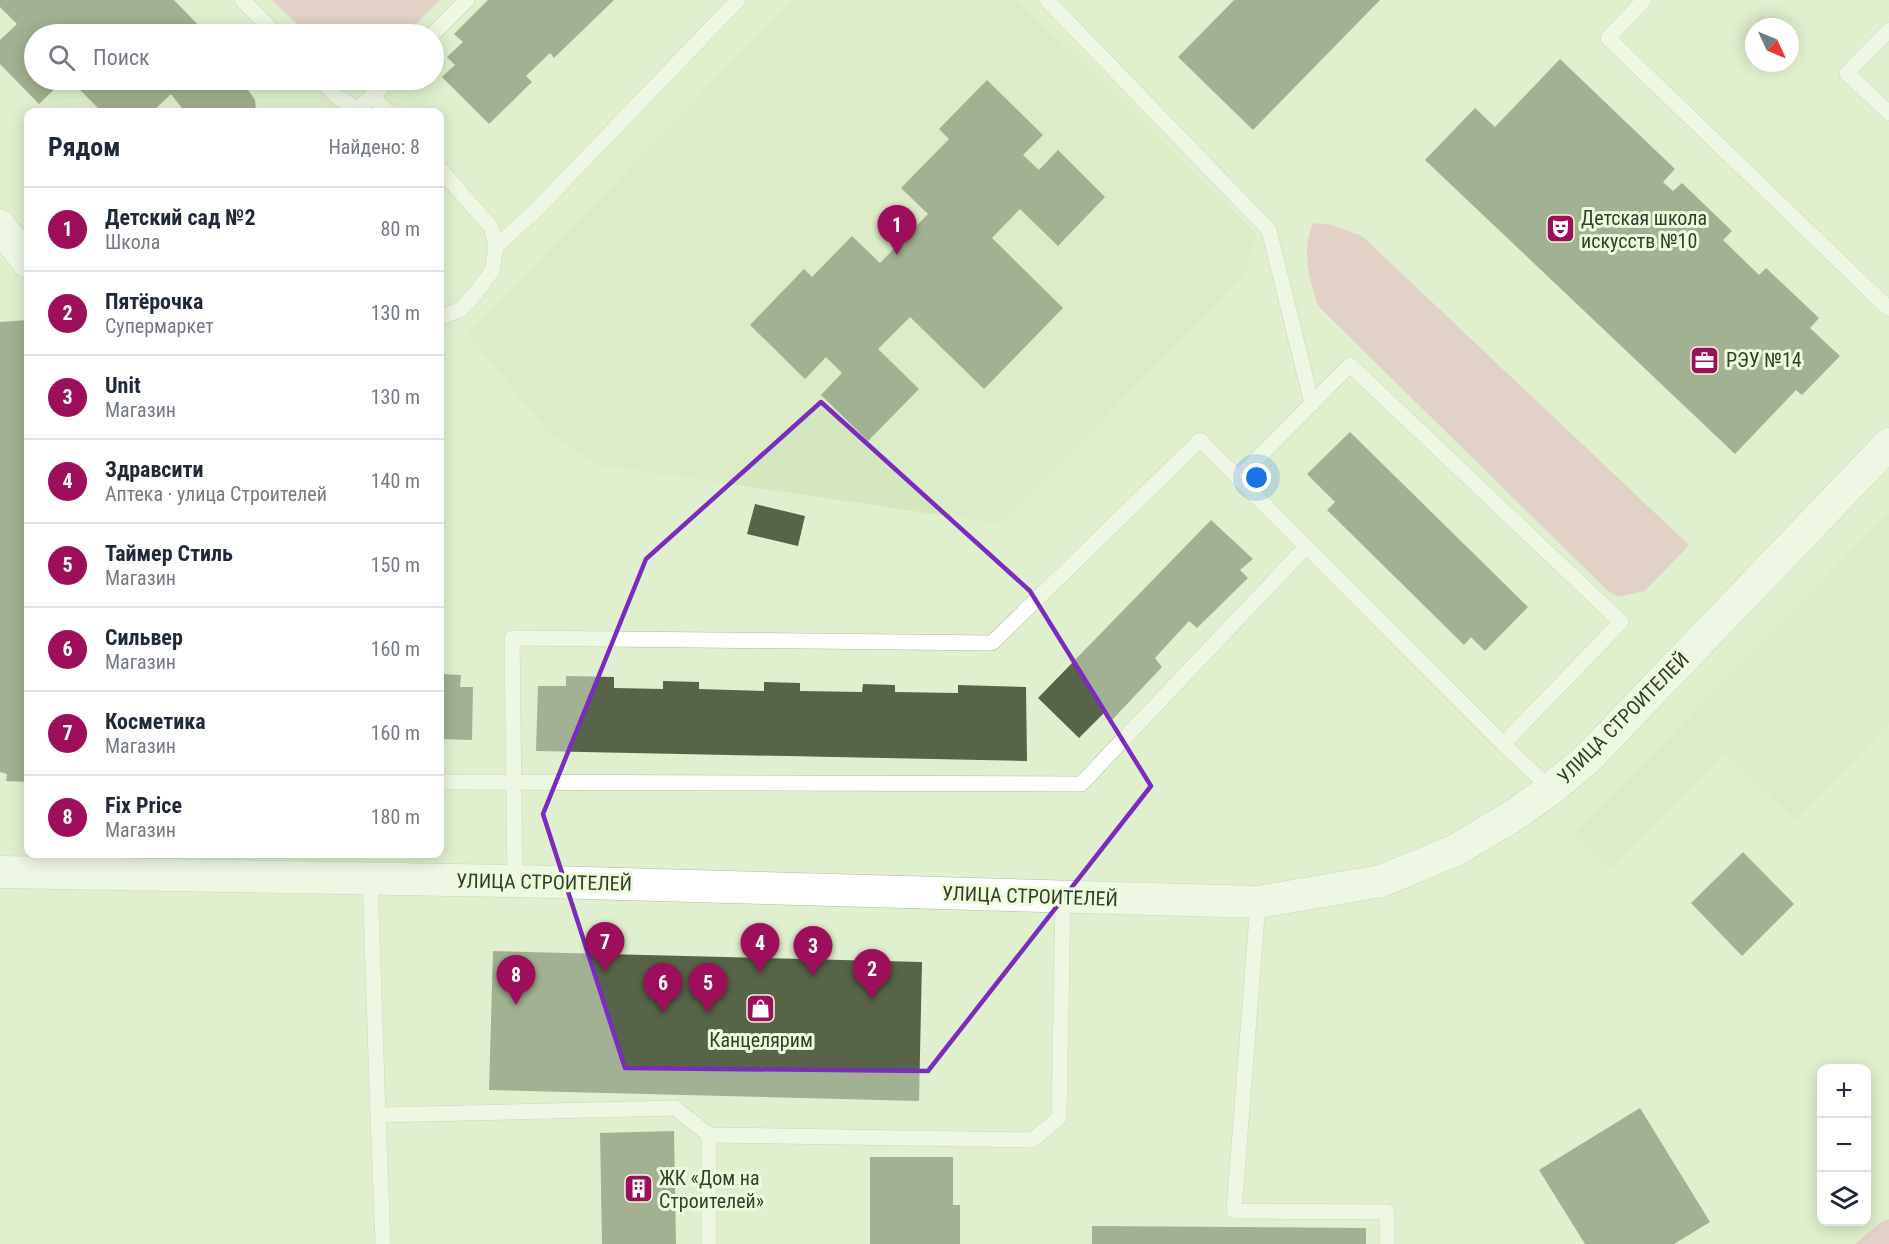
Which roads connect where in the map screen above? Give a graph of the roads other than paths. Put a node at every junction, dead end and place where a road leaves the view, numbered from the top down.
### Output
1 (242, 0) edge
2 (467, 0) edge
3 (738, 0) edge
4 (1047, 0) edge
5 (1644, 0) edge
6 (266, 24) edge
7 (443, 24) edge
8 (1889, 30) edge
9 (330, 90) edge
10 (378, 90) edge
11 (372, 96) junction
12 (356, 108) edge
13 (359, 108) edge
14 (384, 108) edge
15 (1889, 112) edge
16 (444, 174) edge
17 (0, 226) edge
18 (496, 247) junction
19 (24, 257) edge
20 (1889, 309) edge
21 (444, 316) edge
22 (1312, 404) junction
23 (1889, 444) edge
24 (1238, 478) junction
25 (1306, 547) junction
26 (1503, 744) junction
27 (444, 782) edge
28 (513, 783) junction
29 (1551, 789) junction
30 (100, 860) edge
31 (0, 872) edge
32 (370, 878) junction
33 (515, 881) junction
34 (1063, 897) junction
35 (1258, 902) junction
36 (378, 1115) junction
37 (709, 1135) junction
38 (383, 1244) edge
39 (709, 1244) edge
40 (1387, 1244) edge

1 - 6 lane
2 - 7 lane
3 - 18 lane
4 - 22 lane
5 - 20 lane
8 - 15 lane
9 - 12 lane
10 - 11 lane
11 - 13 lane
11 - 14 lane
16 - 18 lane
17 - 19 street
18 - 21 lane
22 - 24 lane
22 - 26 lane
23 - 29 street, УЛИЦА СТРОИТЕЛЕЙ
24 - 25 lane
24 - 28 lane
25 - 26 lane
25 - 28 lane
26 - 29 lane
27 - 28 lane
28 - 33 lane
29 - 35 street, УЛИЦА СТРОИТЕЛЕЙ
30 - 31 street, УЛИЦА СТРОИТЕЛЕЙ
30 - 32 street, УЛИЦА СТРОИТЕЛЕЙ
32 - 33 street, УЛИЦА СТРОИТЕЛЕЙ
32 - 36 lane
33 - 34 street, УЛИЦА СТРОИТЕЛЕЙ
34 - 35 street, УЛИЦА СТРОИТЕЛЕЙ
34 - 37 lane
35 - 40 lane
36 - 37 lane
36 - 38 lane
37 - 39 lane

